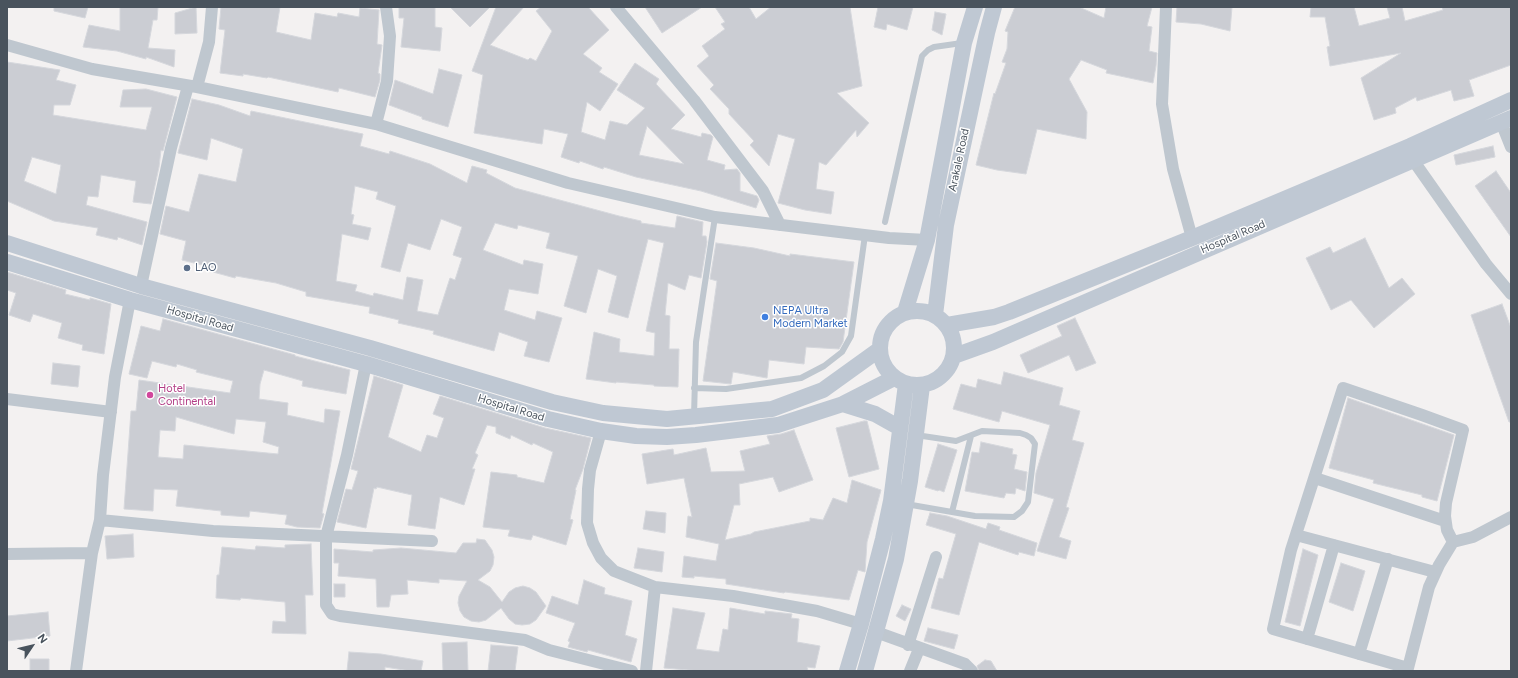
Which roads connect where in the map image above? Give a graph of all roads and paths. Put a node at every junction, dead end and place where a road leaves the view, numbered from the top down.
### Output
1 (212, 7) edge
2 (386, 7) edge
3 (616, 7) edge
4 (975, 7) edge
5 (994, 7) edge
6 (1166, 7) edge
7 (964, 43) junction
8 (7, 45) edge
9 (193, 87) junction
10 (1511, 100) edge
11 (1506, 120) edge
12 (376, 124) junction
13 (1511, 147) edge
14 (1413, 160) junction
15 (715, 217) junction
16 (885, 222) dead end
17 (780, 225) junction
18 (865, 235) junction
19 (1192, 238) junction
20 (927, 240) junction
21 (7, 244) edge
22 (7, 262) edge
23 (138, 285) junction
24 (1511, 294) edge
25 (130, 300) junction
26 (905, 312) junction
27 (941, 320) junction
28 (880, 349) junction
29 (954, 356) junction
30 (366, 364) junction
31 (907, 383) junction
32 (694, 388) junction
33 (7, 399) edge
34 (843, 404) junction
35 (111, 412) junction
36 (694, 417) junction
37 (900, 428) junction
38 (601, 431) junction
39 (915, 435) junction
40 (971, 436) junction
41 (1314, 478) junction
42 (898, 502) junction
43 (952, 512) junction
44 (1511, 517) edge
45 (100, 520) junction
46 (1445, 521) junction
47 (1296, 535) junction
48 (326, 537) junction
49 (432, 541) dead end
50 (1453, 542) junction
51 (1334, 545) junction
52 (92, 553) junction
53 (7, 554) edge
54 (936, 557) dead end
55 (1388, 559) junction
56 (1436, 572) junction
57 (656, 587) junction
58 (861, 624) junction
59 (876, 632) junction
60 (1307, 639) junction
61 (913, 647) junction
62 (1359, 654) junction
63 (76, 671) edge
64 (632, 671) edge
65 (646, 671) edge
66 (847, 671) edge
67 (865, 671) edge
68 (910, 671) edge
69 (972, 671) edge

1 - 9 street
2 - 12 street
3 - 17 street
4 - 7 street, Arakale Road
5 - 27 street, Arakale Road
6 - 19 street
7 - 16 lane
7 - 20 street, Arakale Road
8 - 9 street
9 - 12 street
9 - 23 street
10 - 19 street, Hospital Road
11 - 13 street
11 - 14 street, Hospital Road
12 - 15 street
14 - 24 street
14 - 29 street, Hospital Road
15 - 17 street
15 - 32 lane
17 - 18 street
18 - 20 street
18 - 32 lane
19 - 27 street, Hospital Road
20 - 26 street, Arakale Road
21 - 23 street, Hospital Road
22 - 25 street, Hospital Road
23 - 36 street, Hospital Road
25 - 30 street, Hospital Road
25 - 35 street
26 - 27 street
26 - 28 street
27 - 29 street
28 - 31 street
28 - 36 street, Hospital Road
29 - 31 street
30 - 38 street, Hospital Road
30 - 48 street
31 - 34 street, Hospital Road
31 - 37 street
31 - 39 street
32 - 36 lane
33 - 35 street
34 - 37 street
34 - 38 street, Hospital Road
35 - 45 street
37 - 42 street
38 - 57 street
39 - 40 lane
39 - 42 street
40 - 43 lane
40 - 43 lane
41 - 46 street
41 - 46 street
41 - 47 street
42 - 43 lane
42 - 58 street
42 - 59 street
44 - 50 street
45 - 48 street
45 - 52 street
46 - 50 street
47 - 51 street
47 - 60 street
48 - 49 street
48 - 64 street
50 - 56 street
51 - 55 street
51 - 60 street
52 - 53 street
52 - 63 street
54 - 61 street
55 - 56 street
55 - 62 street
56 - 62 street
57 - 58 street
57 - 65 street
58 - 66 street
59 - 61 street
59 - 67 street
60 - 62 street
61 - 68 street
61 - 69 street

